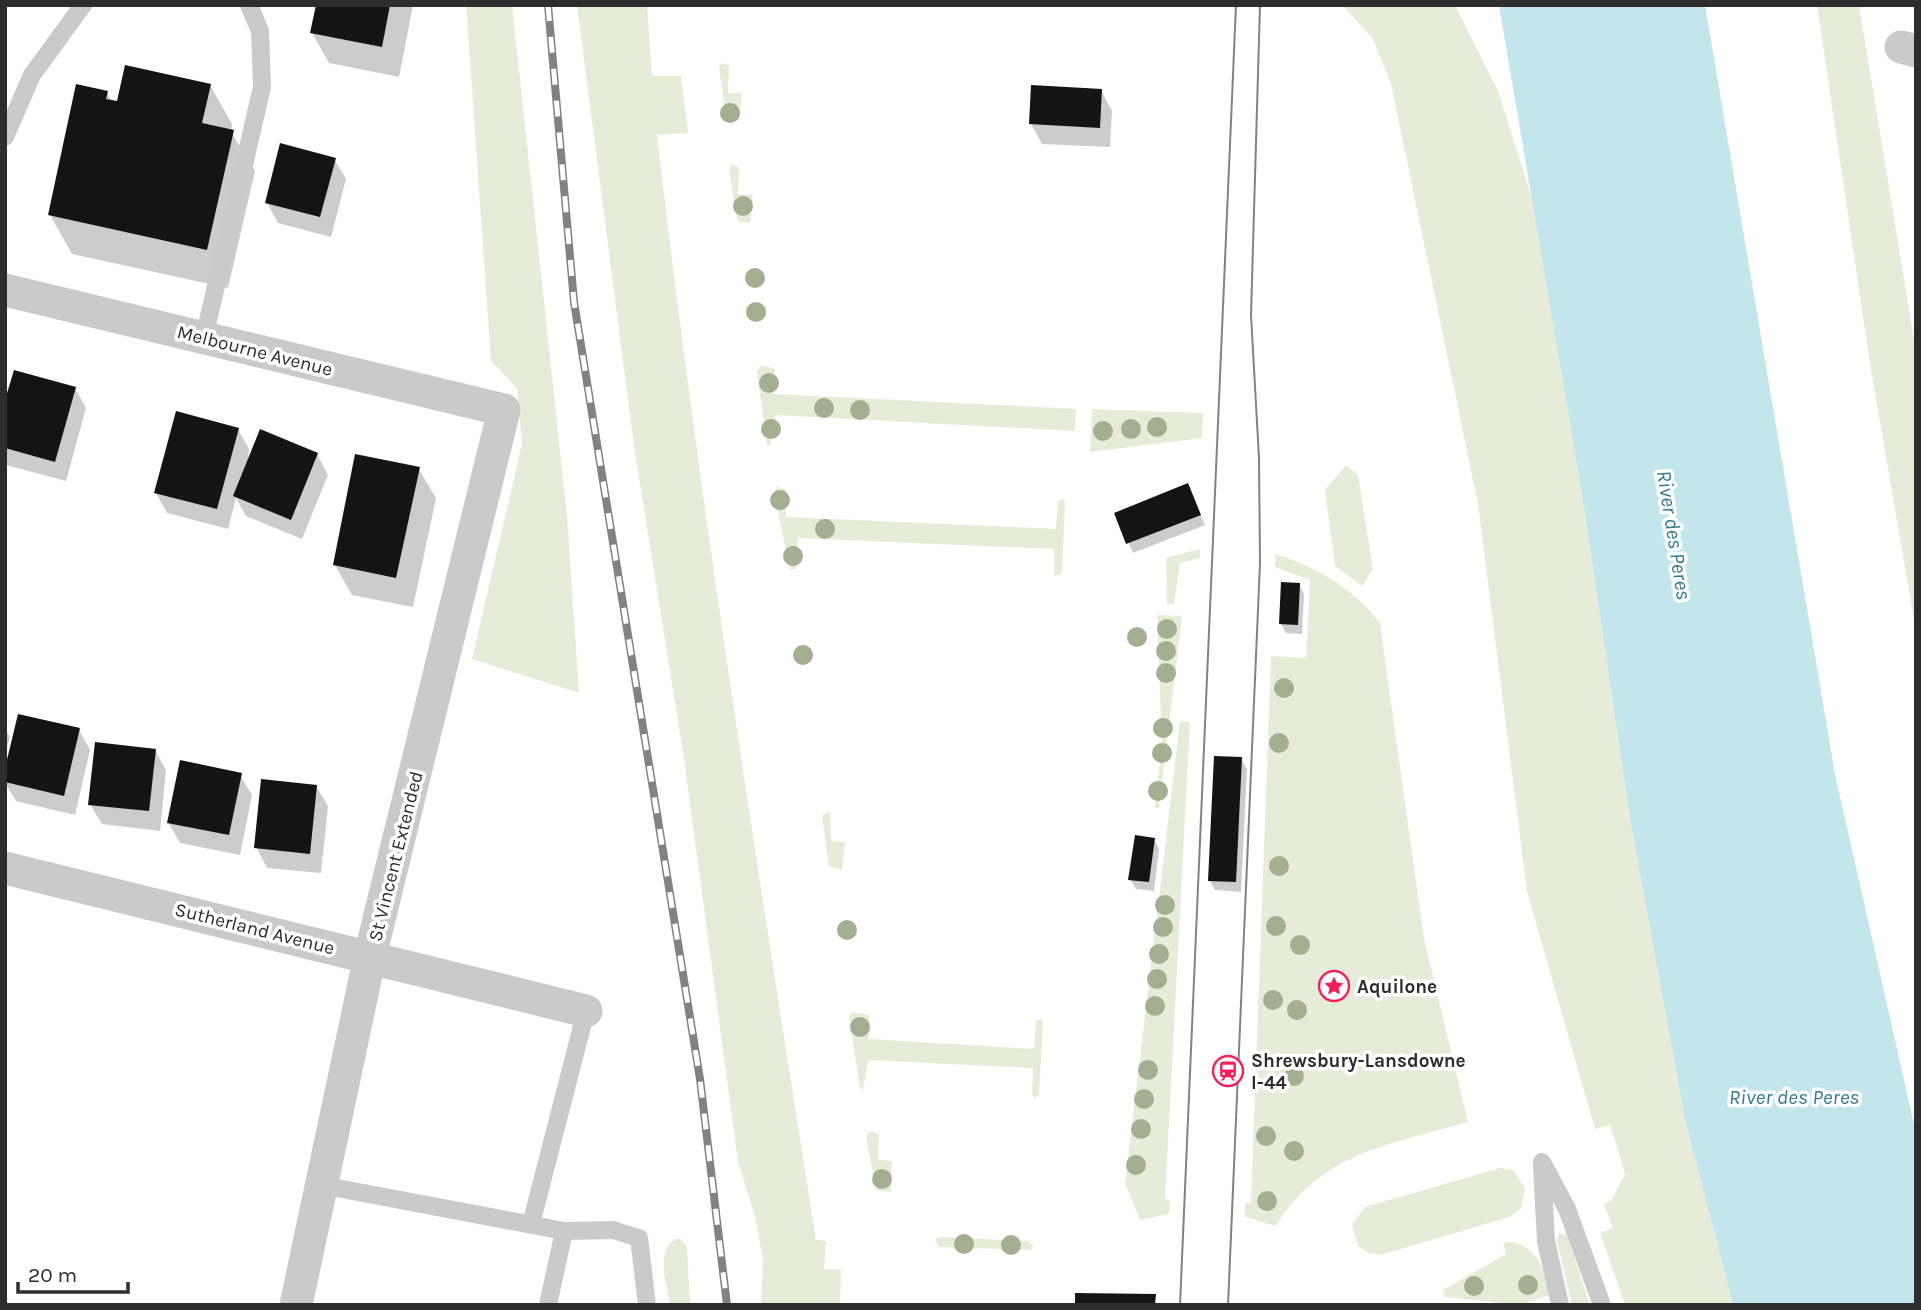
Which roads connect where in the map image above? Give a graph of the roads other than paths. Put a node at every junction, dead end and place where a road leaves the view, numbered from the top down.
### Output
1 (83, 5) edge
2 (249, 5) edge
3 (5, 137) edge
4 (5, 290) edge
5 (204, 338) junction
6 (504, 410) joint
7 (5, 867) edge
8 (370, 956) junction
9 (586, 1011) joint
10 (321, 1185) junction
11 (531, 1224) junction
12 (564, 1231) junction
13 (296, 1305) edge
14 (548, 1305) edge
15 (647, 1305) edge
16 (1560, 1305) edge
17 (1602, 1305) edge

1 - 3 lane
2 - 5 lane
4 - 5 street, Melbourne Avenue
5 - 6 street, Melbourne Avenue
6 - 8 street, St Vincent Extended
7 - 8 street, Sutherland Avenue
8 - 9 street, Sutherland Avenue
8 - 10 street, St Vincent Extended
9 - 11 lane
10 - 11 lane
10 - 13 street, St Vincent Extended
11 - 12 lane
12 - 14 lane
12 - 15 lane
16 - 17 lane

